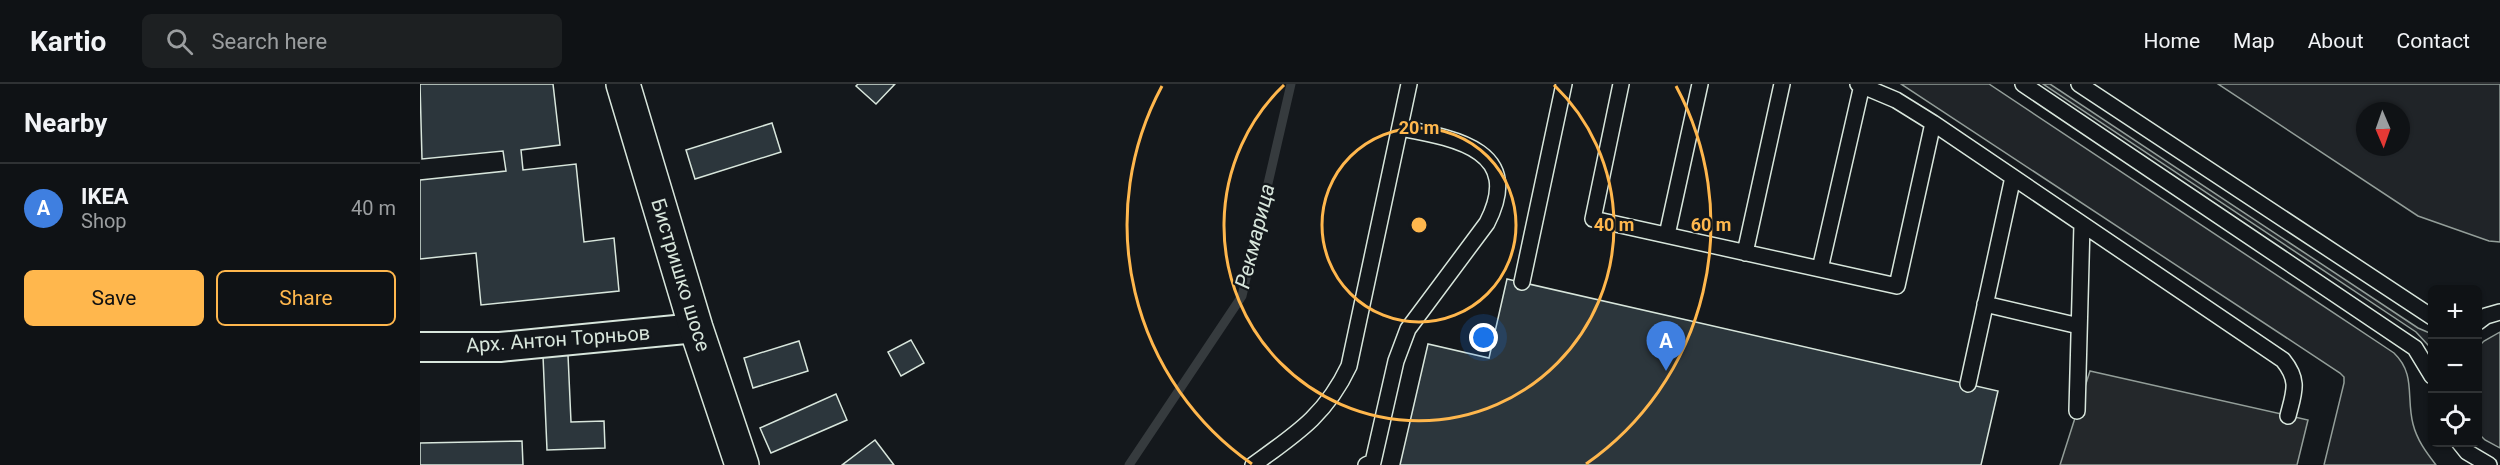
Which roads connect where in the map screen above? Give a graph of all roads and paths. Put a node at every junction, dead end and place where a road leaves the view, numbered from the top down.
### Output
1 (622, 84) edge
2 (1409, 84) edge
3 (1564, 84) edge
4 (1621, 84) edge
5 (1700, 84) edge
6 (1782, 84) edge
7 (2023, 84) edge
8 (2079, 84) edge
9 (1860, 85) edge
10 (1934, 123) junction
11 (1400, 128) junction
12 (2013, 177) junction
13 (2082, 224) junction
14 (1667, 235) junction
15 (1745, 253) junction
16 (1821, 269) junction
17 (1522, 282) dead end
18 (1985, 304) junction
19 (2428, 314) edge
20 (2079, 326) junction
21 (696, 328) junction
22 (420, 347) edge
23 (2428, 368) edge
24 (1968, 384) dead end
25 (2077, 411) dead end
26 (2288, 416) dead end
27 (2463, 447) edge
28 (742, 465) edge
29 (1253, 465) edge
30 (1366, 465) edge
31 (2489, 465) edge

1 - 21 street, Бистришко шосе
2 - 11 lane
3 - 17 lane
4 - 14 lane
5 - 14 lane
6 - 15 lane
7 - 23 lane
8 - 19 lane
9 - 10 lane
9 - 16 lane
10 - 12 lane
10 - 16 lane
11 - 29 lane
11 - 30 lane
12 - 13 lane
12 - 18 lane
13 - 20 lane
13 - 26 lane
14 - 15 lane
15 - 16 lane
18 - 20 lane
18 - 24 lane
20 - 25 lane
21 - 22 street, Арх. Антон Торньов
21 - 28 street, Бистришко шосе
27 - 31 lane

